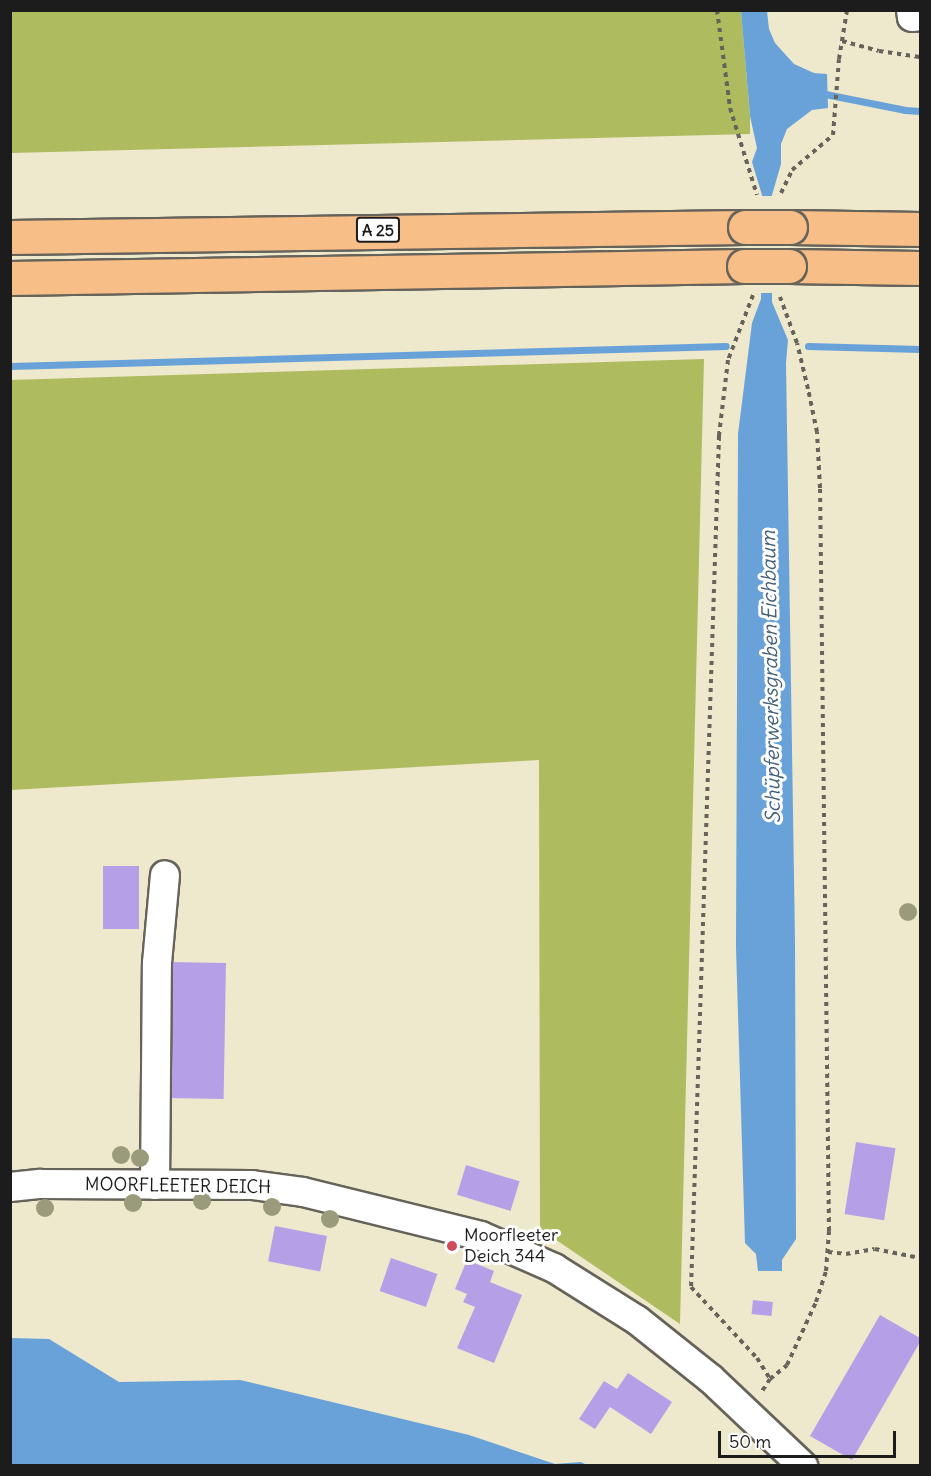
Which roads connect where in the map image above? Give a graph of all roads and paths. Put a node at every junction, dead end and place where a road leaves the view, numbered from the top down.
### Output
1 (717, 10) edge
2 (847, 10) edge
3 (911, 10) edge
4 (921, 16) edge
5 (842, 41) junction
6 (921, 57) edge
7 (781, 193) dead end
8 (757, 195) dead end
9 (921, 229) edge
10 (10, 237) edge
11 (921, 268) edge
12 (10, 278) edge
13 (748, 280) junction
14 (780, 297) dead end
15 (165, 875) dead end
16 (155, 1185) junction
17 (10, 1187) edge
18 (828, 1252) junction
19 (921, 1258) edge
20 (770, 1379) junction
21 (748, 1413) junction
22 (803, 1466) edge

1 - 8 path
2 - 5 path
3 - 4 street
5 - 6 path
5 - 7 path
9 - 10 highway, A 25, bridge
11 - 13 highway, bridge
12 - 13 highway
13 - 20 path
14 - 18 path
15 - 16 street
16 - 17 street, MOORFLEETER DEICH
16 - 21 street, MOORFLEETER DEICH
18 - 19 path
18 - 20 path
20 - 21 path
21 - 22 street, MOORFLEETER DEICH

